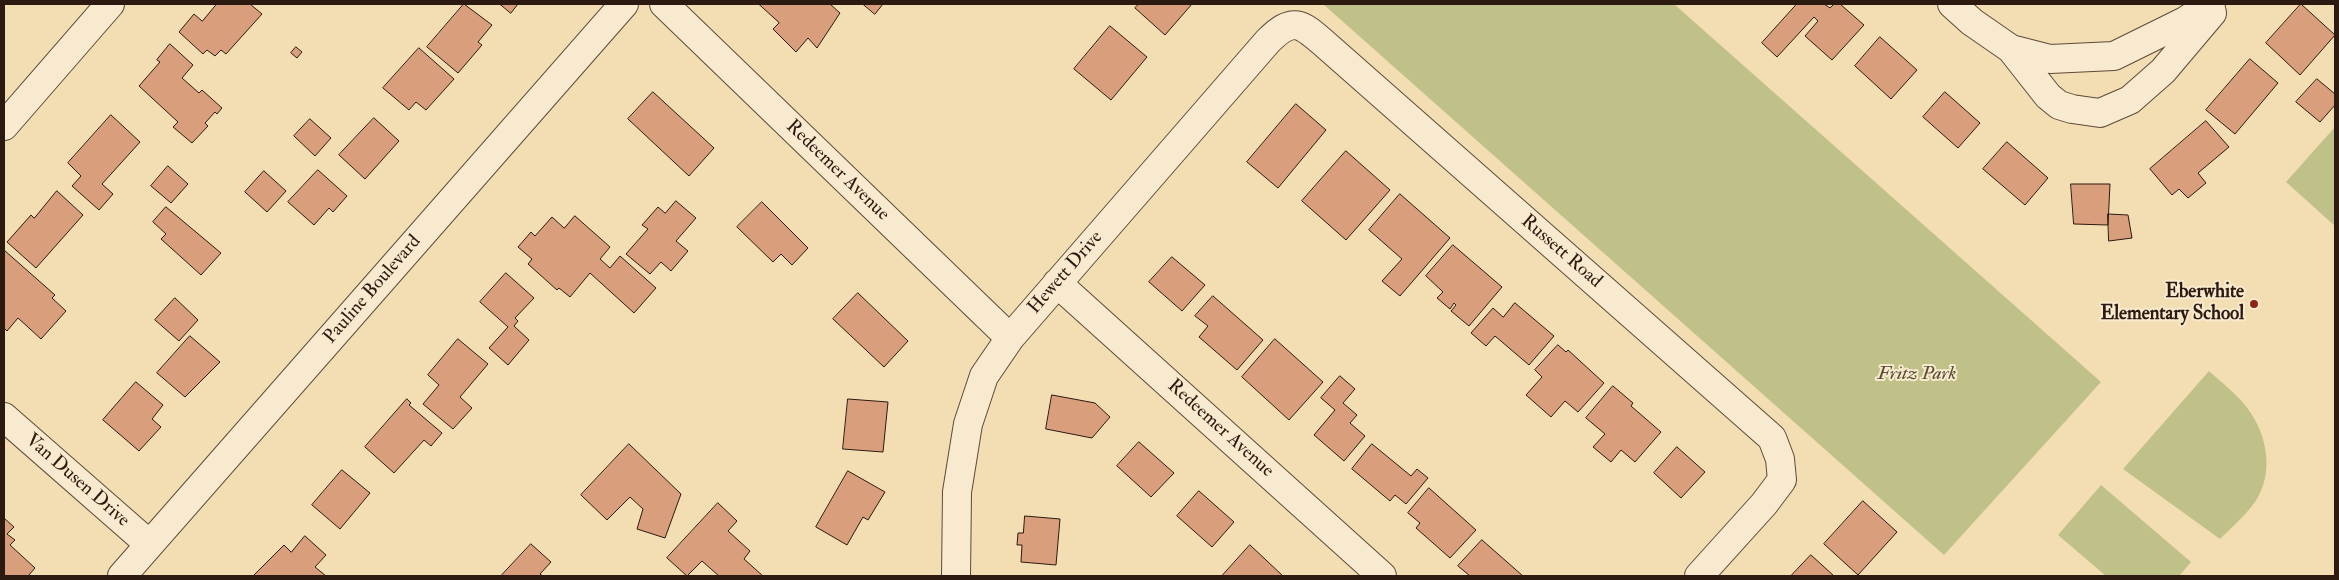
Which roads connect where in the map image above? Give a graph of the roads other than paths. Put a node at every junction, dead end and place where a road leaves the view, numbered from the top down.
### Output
1 (624, 4) edge
2 (664, 4) edge
3 (1952, 4) edge
4 (2211, 4) edge
5 (2220, 4) edge
6 (104, 6) edge
7 (1290, 24) joint
8 (2011, 49) junction
9 (4, 126) edge
10 (1057, 283) junction
11 (1010, 338) junction
12 (4, 417) edge
13 (150, 544) junction
14 (122, 576) edge
15 (956, 576) edge
16 (1382, 576) edge
17 (1699, 576) edge

1 - 13 street, Pauline Boulevard
2 - 11 street, Redeemer Avenue
3 - 8 street
4 - 8 street
5 - 8 street
6 - 9 street
7 - 10 street, Hewett Drive
7 - 17 street, Russett Road
10 - 11 street, Hewett Drive
10 - 16 street, Redeemer Avenue
11 - 15 street, Hewett Drive
12 - 13 street, Van Dusen Drive
13 - 14 street, Pauline Boulevard

